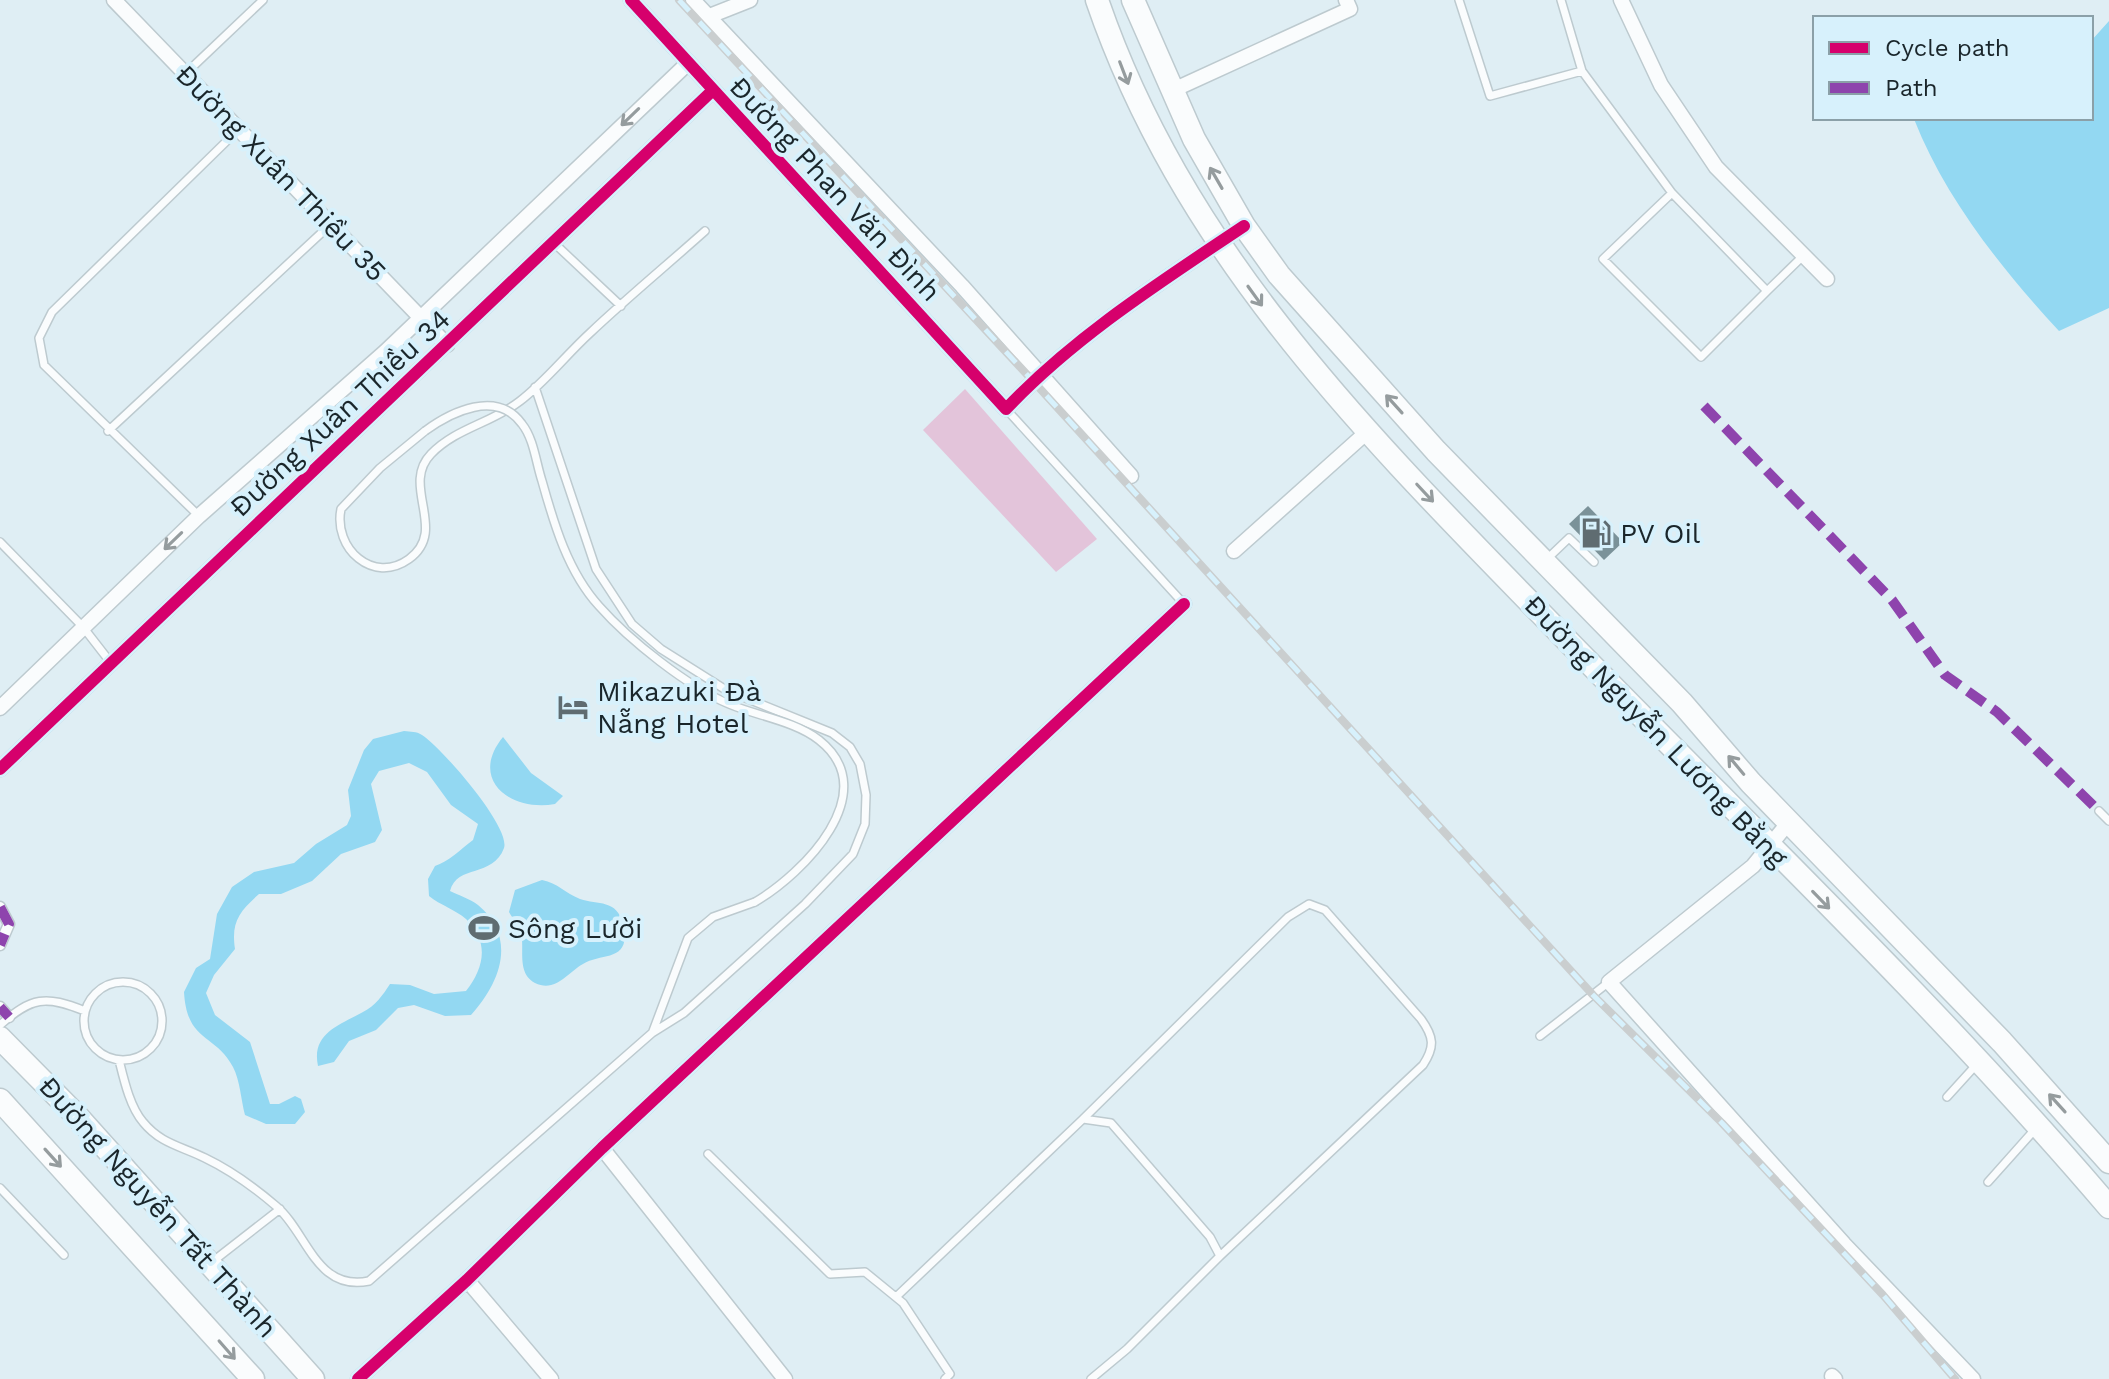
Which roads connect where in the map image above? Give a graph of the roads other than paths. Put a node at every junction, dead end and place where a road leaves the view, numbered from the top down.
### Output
1 (114, 0) edge
2 (263, 0) edge
3 (631, 0) edge
4 (693, 0) edge
5 (750, 0) edge
6 (1097, 0) edge
7 (1133, 0) edge
8 (1346, 0) edge
9 (1459, 0) edge
10 (1561, 0) edge
11 (1621, 0) edge
12 (707, 17) junction
13 (687, 64) junction
14 (1582, 71) junction
15 (185, 74) junction
16 (712, 91) junction
17 (1171, 91) junction
18 (239, 129) junction
19 (1672, 193) junction
20 (331, 224) junction
21 (1244, 226) junction
22 (705, 231) dead end
23 (1221, 242) junction
24 (554, 243) junction
25 (1804, 255) junction
26 (1827, 279) dead end
27 (1767, 291) junction
28 (621, 306) junction
29 (421, 317) junction
30 (447, 345) junction
31 (1042, 373) junction
32 (535, 387) junction
33 (1006, 409) junction
34 (108, 431) junction
35 (1367, 432) junction
36 (1131, 476) dead end
37 (199, 516) junction
38 (0, 542) edge
39 (1234, 551) dead end
40 (1594, 562) dead end
41 (1543, 563) junction
42 (1184, 604) joint
43 (83, 627) junction
44 (111, 663) junction
45 (0, 708) edge
46 (0, 769) edge
47 (2099, 811) dead end
48 (2109, 821) edge
49 (1789, 822) junction
50 (1768, 846) junction
51 (0, 907) edge
52 (0, 945) edge
53 (1609, 982) junction
54 (0, 1007) edge
55 (85, 1011) junction
56 (9, 1017) junction
57 (0, 1025) edge
58 (652, 1033) junction
59 (1540, 1036) dead end
60 (0, 1038) edge
61 (119, 1060) junction
62 (1978, 1062) junction
63 (1947, 1097) dead end
64 (0, 1100) edge
65 (1083, 1119) junction
66 (2038, 1126) junction
67 (602, 1148) junction
68 (708, 1154) dead end
69 (2109, 1162) edge
70 (1988, 1182) dead end
71 (0, 1188) edge
72 (2109, 1207) edge
73 (280, 1209) junction
74 (64, 1255) dead end
75 (1220, 1256) junction
76 (210, 1264) junction
77 (467, 1280) junction
78 (896, 1297) junction
79 (950, 1377) edge
80 (253, 1379) edge
81 (313, 1379) edge
82 (358, 1379) edge
83 (551, 1379) edge
84 (785, 1379) edge
85 (1091, 1379) edge
86 (1973, 1379) edge

1 - 15 street, Đường Xuân Thiều 35
2 - 15 lane
3 - 13 street, Đường Phan Văn Đình
4 - 12 street
5 - 12 street
6 -> 23 main road, Đường Nguyễn Lương Bằng
7 - 17 main road, Đường Nguyễn Lương Bằng
8 - 17 street
9 - 14 lane
10 - 14 lane
11 - 25 street
12 - 31 street
13 - 16 street, Đường Phan Văn Đình
13 -> 29 street, Đường Xuân Thiều 34
14 - 19 lane
15 - 18 street, Đường Xuân Thiều 35
16 - 24 street, Đường Xuân Thiều 34
16 - 33 street, Đường Phan Văn Đình
21 -> 17 main road, Đường Nguyễn Lương Bằng
18 - 20 street, Đường Xuân Thiều 35
18 - 34 lane
19 - 27 lane
19 - 27 lane
20 - 29 street, Đường Xuân Thiều 35
20 - 34 lane
21 - 23 street
41 -> 21 main road, Đường Nguyễn Lương Bằng
22 - 28 lane
23 - 31 street
23 -> 35 main road, Đường Nguyễn Lương Bằng
24 - 28 lane
24 - 30 street, Đường Xuân Thiều 34
25 - 26 street
25 - 27 lane
28 - 32 lane
29 - 30 street, Đường Xuân Thiều 35
29 - 37 street, Đường Xuân Thiều 34
30 - 44 street, Đường Xuân Thiều 34
31 - 33 street
31 - 36 street
32 - 58 lane
32 - 58 lane, bridge
33 - 42 lane
34 - 37 lane
35 - 39 street
35 -> 50 main road, Đường Nguyễn Lương Bằng
37 -> 43 street, Đường Xuân Thiều 34
38 - 43 lane
40 - 41 lane
49 -> 41 main road, Đường Nguyễn Lương Bằng
42 - 67 street
43 - 44 lane
43 - 45 street, Đường Xuân Thiều 34
44 - 46 street, Đường Xuân Thiều 34
47 - 48 lane
49 - 50 street
69 -> 49 main road, Đường Nguyễn Lương Bằng
50 - 53 street
50 -> 62 main road, Đường Nguyễn Lương Bằng
51 - 52 street
53 - 59 lane
53 - 86 street
54 - 56 street
55 - 56 lane
55 - 61 lane
55 - 61 lane
56 - 57 lane
58 - 73 lane
60 - 76 main road, Đường Nguyễn Tất Thành
61 - 73 lane
62 - 63 lane
62 - 66 main road, Đường Nguyễn Lương Bằng
64 -> 80 main road, Đường Nguyễn Tất Thành
65 - 75 lane
65 - 75 lane
65 - 78 lane
66 - 70 lane
66 - 72 main road, Đường Nguyễn Lương Bằng
67 - 77 street
67 - 84 street
68 - 78 lane
71 - 74 lane
73 - 76 lane
75 - 85 lane
76 - 81 main road, Đường Nguyễn Tất Thành
77 - 82 street
77 - 83 street
78 - 79 lane

